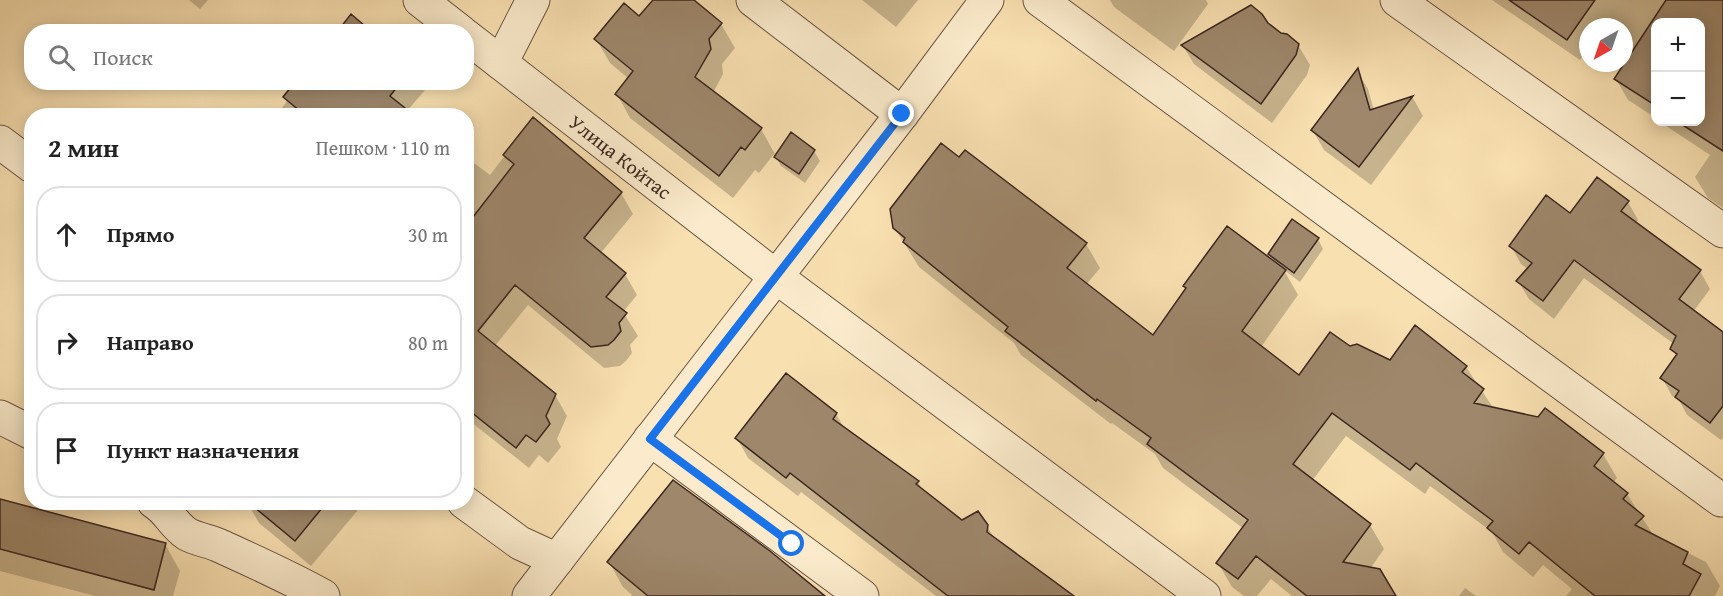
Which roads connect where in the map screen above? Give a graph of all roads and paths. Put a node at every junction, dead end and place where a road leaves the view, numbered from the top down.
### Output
1 (420, 0) edge
2 (533, 0) edge
3 (753, 0) edge
4 (987, 0) edge
5 (1040, 0) edge
6 (1397, 0) edge
7 (451, 24) edge
8 (474, 42) edge
9 (501, 63) junction
10 (902, 114) junction
11 (0, 142) edge
12 (24, 160) edge
13 (1723, 231) edge
14 (775, 276) junction
15 (0, 417) edge
16 (24, 429) edge
17 (650, 439) junction
18 (1721, 500) dead end
19 (474, 509) edge
20 (165, 510) edge
21 (557, 561) junction
22 (323, 596) edge
23 (529, 596) edge
24 (862, 596) edge
25 (1204, 596) edge

1 - 7 street
2 - 9 street
3 - 10 street
4 - 10 street
5 - 18 street
6 - 13 street
8 - 9 street, Улица Койтас
9 - 14 street, Улица Койтас
10 - 14 street
11 - 12 street
14 - 17 street
14 - 25 street, Улица Койтас
15 - 16 street
17 - 21 street
17 - 24 street
19 - 21 street
20 - 22 street
21 - 23 street

